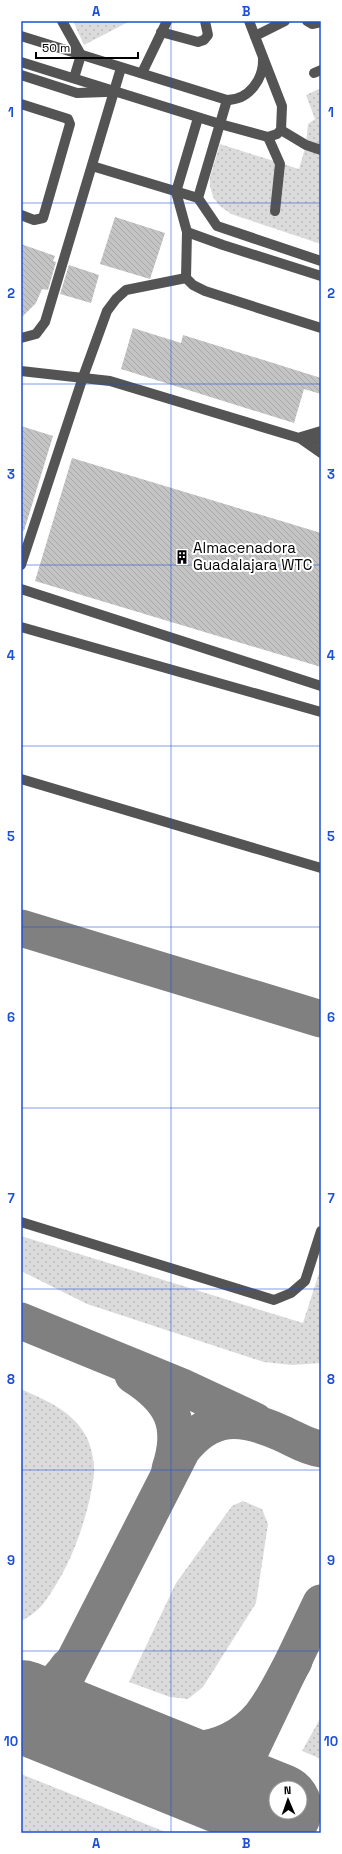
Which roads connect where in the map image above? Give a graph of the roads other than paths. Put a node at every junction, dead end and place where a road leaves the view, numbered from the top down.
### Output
1 (62, 21) edge
2 (167, 21) edge
3 (205, 21) edge
4 (249, 21) edge
5 (285, 21) edge
6 (307, 21) edge
7 (321, 23) edge
8 (161, 32) junction
9 (21, 36) edge
10 (255, 36) junction
11 (263, 54) junction
12 (81, 55) junction
13 (21, 62) edge
14 (121, 68) junction
15 (142, 73) junction
16 (21, 75) edge
17 (74, 78) junction
18 (114, 91) junction
19 (227, 100) junction
20 (21, 104) edge
21 (198, 118) junction
22 (220, 124) junction
23 (281, 130) junction
24 (268, 137) junction
25 (321, 150) edge
26 (92, 166) junction
27 (176, 192) junction
28 (198, 198) junction
29 (275, 211) dead end
30 (21, 215) edge
31 (187, 232) junction
32 (321, 261) edge
33 (321, 276) edge
34 (186, 278) junction
35 (321, 328) edge
36 (21, 338) edge
37 (21, 371) edge
38 (83, 377) junction
39 (321, 431) edge
40 (299, 438) junction
41 (321, 441) edge
42 (321, 453) edge
43 (21, 566) edge
44 (21, 589) edge
45 (21, 627) edge
46 (321, 686) edge
47 (321, 712) edge
48 (21, 779) edge
49 (321, 868) edge
50 (21, 1222) edge
51 (321, 1232) edge

1 - 12 street
2 - 8 street
3 - 8 street
4 - 10 street
5 - 10 street
6 - 7 street
8 - 15 street
9 - 12 street
10 - 11 street
11 - 19 street
11 - 23 street
12 - 14 street
12 - 17 street
13 - 17 street
14 - 15 street
14 - 18 street
15 - 19 street
16 - 18 street
17 - 18 street
18 - 21 street
18 - 26 street
19 - 22 street
20 - 30 street
21 - 22 street
21 - 27 street
22 - 24 street
22 - 28 street
23 - 24 street
23 - 25 street
24 - 29 street
26 - 27 street
26 - 36 street
27 - 28 street
27 - 31 street
28 - 32 street
31 - 33 street
31 - 34 street
34 - 35 street
34 - 38 street
37 - 38 street
38 - 40 street
38 - 43 street
39 - 40 street
40 - 41 street
40 - 42 street
44 - 46 street
45 - 47 street
48 - 49 street
50 - 51 street

